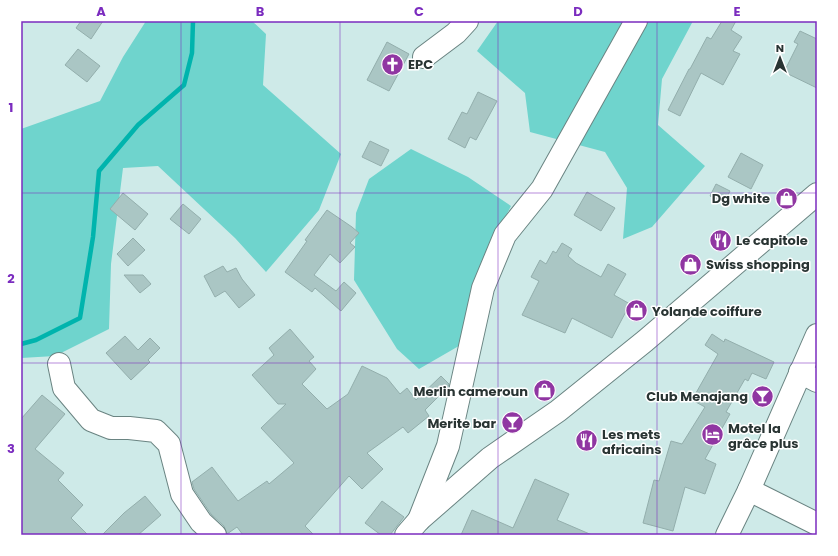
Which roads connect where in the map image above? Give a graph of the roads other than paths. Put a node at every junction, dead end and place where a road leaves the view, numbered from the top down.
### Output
1 (467, 21) edge
2 (636, 21) edge
3 (424, 57) dead end
4 (817, 194) edge
5 (807, 211) edge
6 (817, 335) edge
7 (59, 364) dead end
8 (808, 377) edge
9 (749, 490) junction
10 (817, 524) edge
11 (413, 528) edge
12 (215, 535) edge
13 (727, 535) edge

1 - 3 street
2 - 11 street
4 - 5 street
5 - 11 street
6 - 8 street
7 - 12 street
8 - 9 street
9 - 10 street
9 - 13 street

